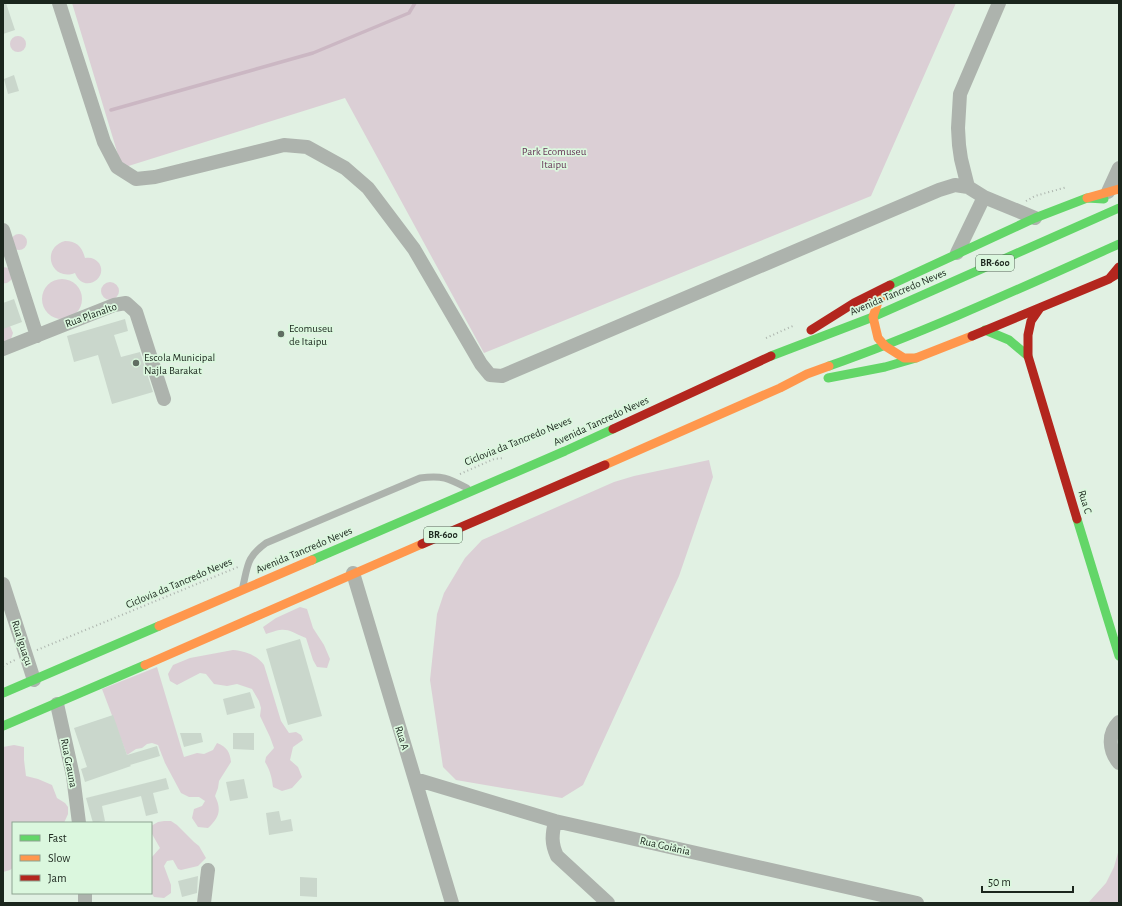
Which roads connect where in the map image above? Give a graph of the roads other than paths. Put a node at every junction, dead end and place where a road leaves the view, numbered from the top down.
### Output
1 (59, 3) edge
2 (999, 3) edge
3 (1119, 168) edge
4 (968, 187) junction
5 (1113, 190) edge
6 (984, 197) junction
7 (1087, 198) junction
8 (1118, 210) edge
9 (1034, 218) junction
10 (3, 230) edge
11 (1119, 244) edge
12 (957, 253) junction
13 (1119, 267) edge
14 (1119, 272) edge
15 (1109, 279) junction
16 (890, 285) junction
17 (1040, 308) junction
18 (873, 317) junction
19 (985, 330) junction
20 (37, 336) junction
21 (885, 346) junction
22 (3, 349) edge
23 (770, 356) junction
24 (1028, 356) junction
25 (916, 358) junction
26 (780, 388) junction
27 (164, 399) dead end
28 (473, 490) junction
29 (353, 573) junction
30 (3, 584) edge
31 (241, 590) junction
32 (1119, 656) edge
33 (34, 680) junction
34 (3, 693) edge
35 (57, 704) junction
36 (1119, 722) edge
37 (3, 726) edge
38 (1119, 763) edge
39 (415, 779) junction
40 (555, 821) junction
41 (79, 822) edge
42 (208, 870) dead end
43 (204, 903) edge
44 (452, 903) edge
45 (608, 903) edge
46 (917, 903) edge

1 - 4 street
2 - 4 street
3 - 5 street
4 - 6 street
5 - 7 main road
6 - 9 street
6 - 12 street
7 - 8 main road
7 - 9 main road
8 - 18 main road, Avenida Tancredo Neves / BR-600
9 - 12 main road
10 - 20 street
11 - 21 main road, BR-600
12 - 16 main road
13 - 15 main road
14 - 15 main road
15 - 17 main road
16 - 18 main road
16 - 23 main road
17 - 19 main road
17 - 24 main road, Rua C
18 - 21 main road
18 - 23 main road, Avenida Tancredo Neves / BR-600
19 - 24 main road
19 - 25 main road
20 - 22 street, Rua Planalto
20 - 27 street, Rua Planalto
21 - 25 main road
21 - 26 main road, BR-600
23 - 28 main road, Avenida Tancredo Neves / BR-600
24 - 32 main road, Rua C
25 - 26 main road
26 - 29 main road, BR-600
28 - 31 main road, Avenida Tancredo Neves / BR-600
28 - 31 lane
29 - 35 main road, BR-600
29 - 39 street, Rua A
30 - 33 street, Rua Iguaçu
31 - 33 main road, Avenida Tancredo Neves / BR-600
33 - 34 main road, Avenida Tancredo Neves / BR-600
35 - 37 main road, BR-600
35 - 41 street, Rua Grauna
36 - 38 street
39 - 40 street, Rua Goiânia
39 - 44 street, Rua A
40 - 45 street
40 - 46 street, Rua Goiânia
42 - 43 street

